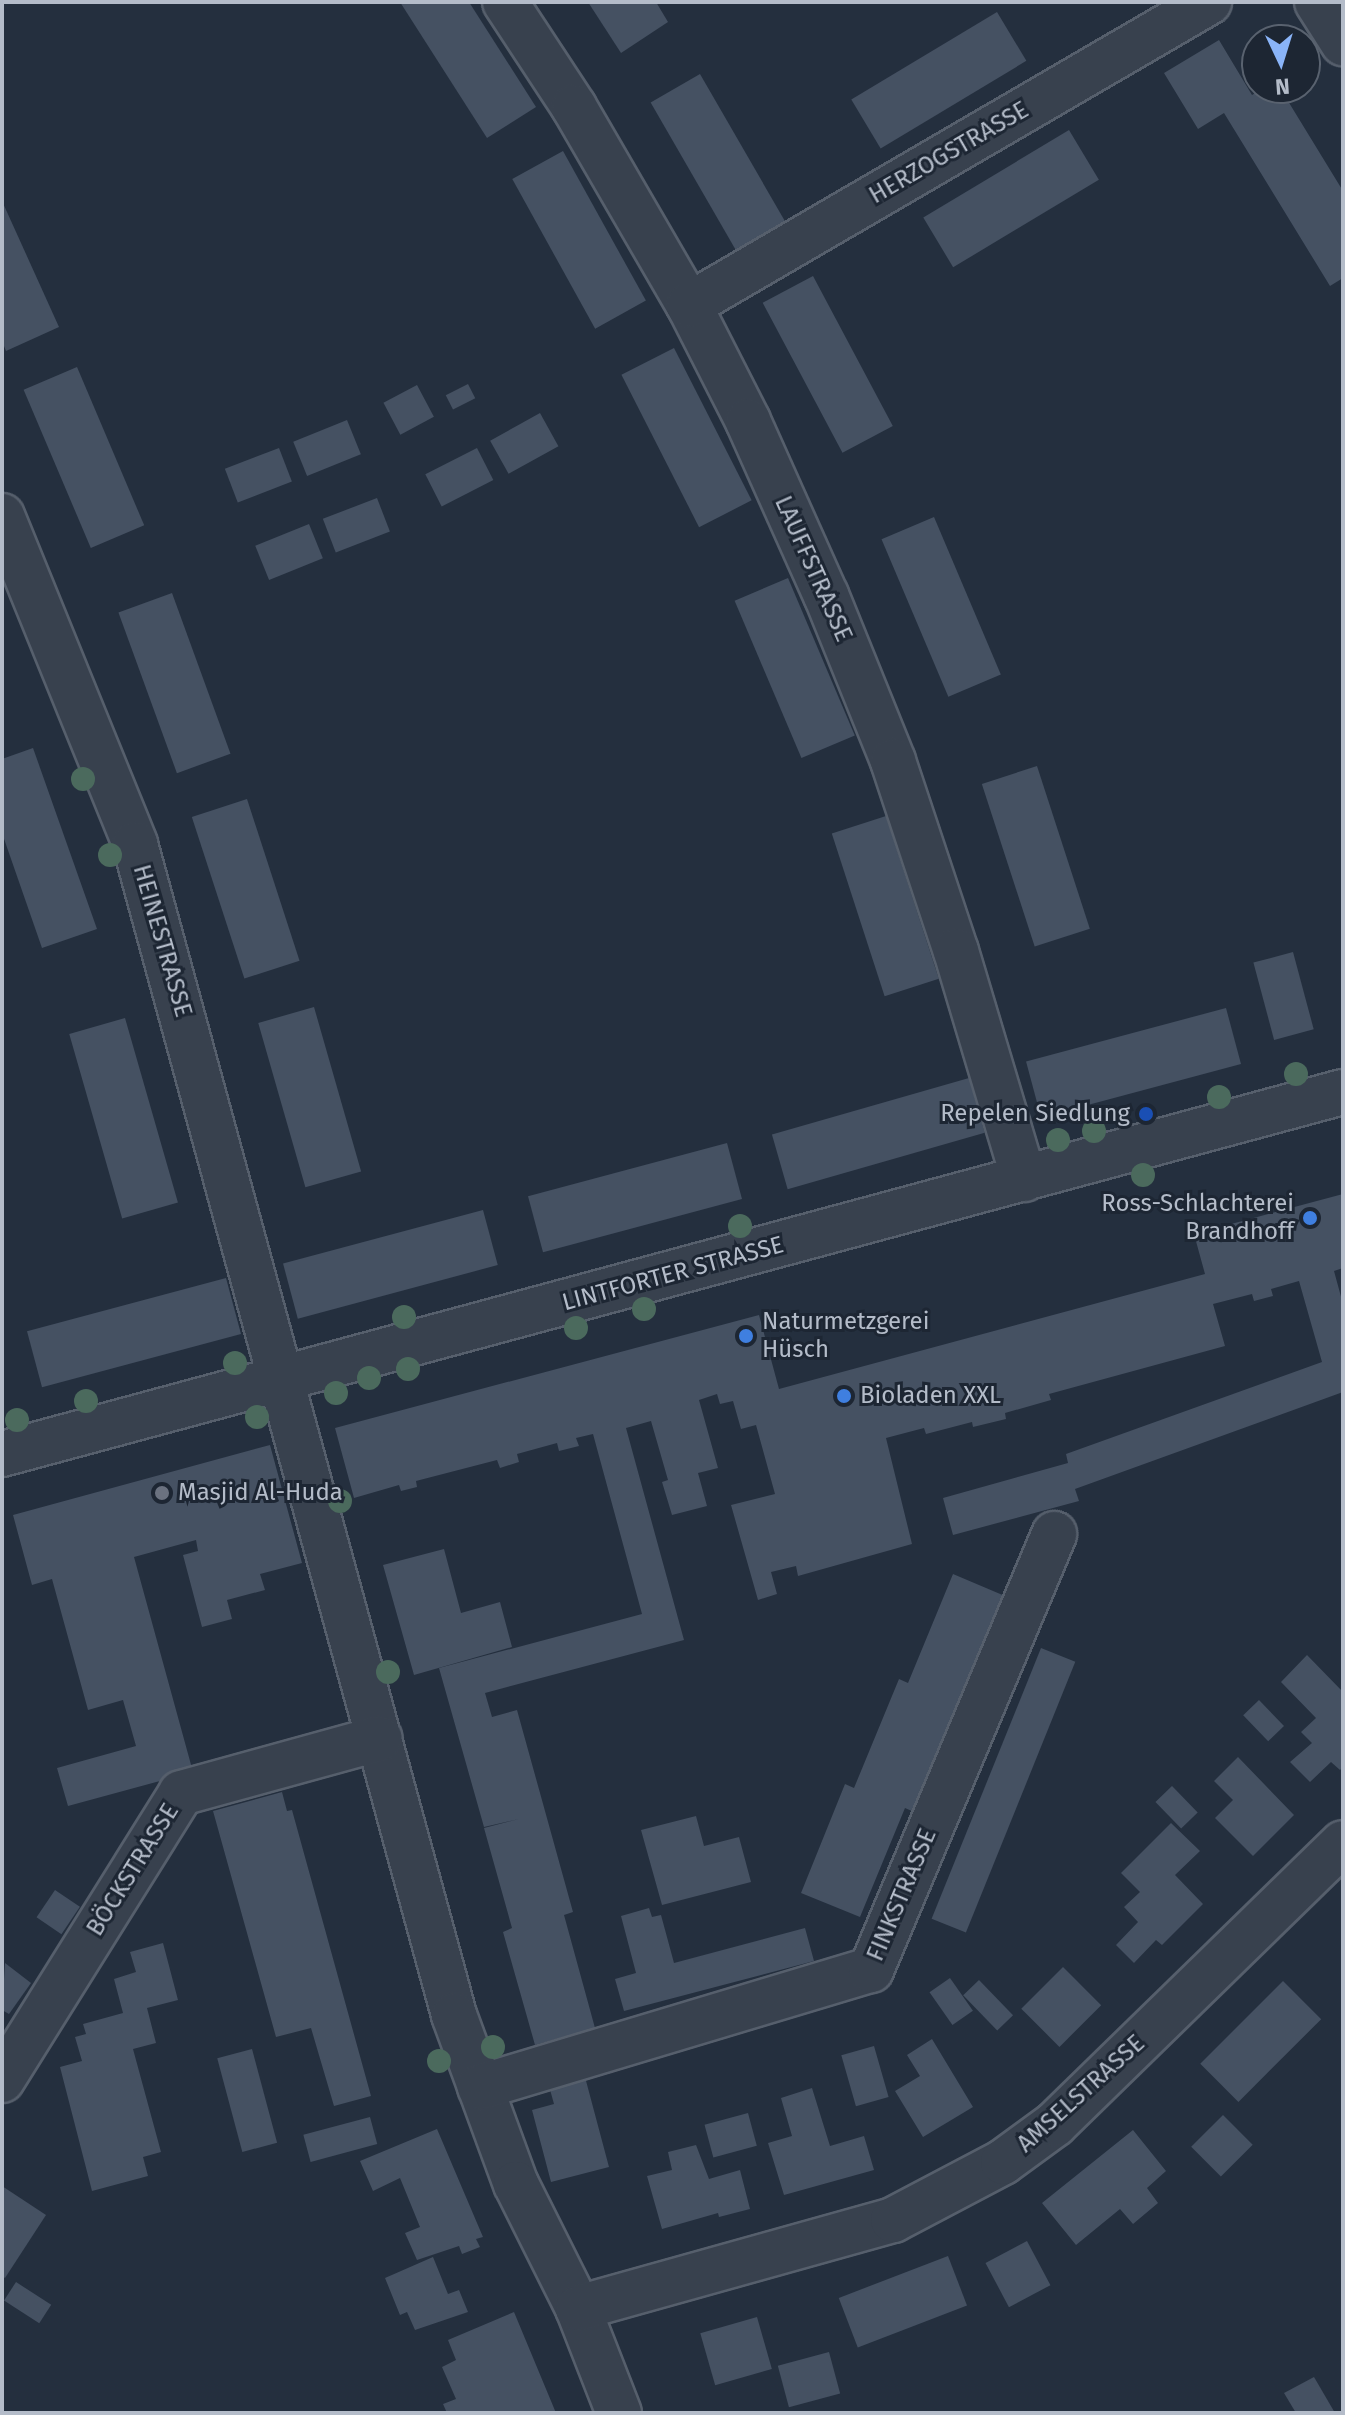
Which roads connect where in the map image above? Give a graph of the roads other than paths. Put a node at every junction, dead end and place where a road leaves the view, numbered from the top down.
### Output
1 (505, 2) edge
2 (1209, 2) edge
3 (1317, 2) edge
4 (1343, 43) edge
5 (689, 305) junction
6 (2, 516) edge
7 (1343, 1092) edge
8 (1024, 1179) junction
9 (284, 1379) junction
10 (2, 1454) edge
11 (1054, 1534) dead end
12 (380, 1738) junction
13 (1343, 1843) edge
14 (2, 2080) edge
15 (480, 2087) junction
16 (578, 2308) junction
17 (619, 2413) edge

1 - 5 street, LAUFFSTRASSE
2 - 5 street, HERZOGSTRASSE
3 - 4 street
5 - 8 street, LAUFFSTRASSE
6 - 9 street, HEINESTRASSE
7 - 8 street, LINTFORTER STRASSE
8 - 9 street, LINTFORTER STRASSE
9 - 10 street, LINTFORTER STRASSE
9 - 12 street
11 - 15 street, FINKSTRASSE
12 - 14 street, BÖCKSTRASSE
12 - 15 street
13 - 16 street, AMSELSTRASSE
15 - 16 street
16 - 17 street

